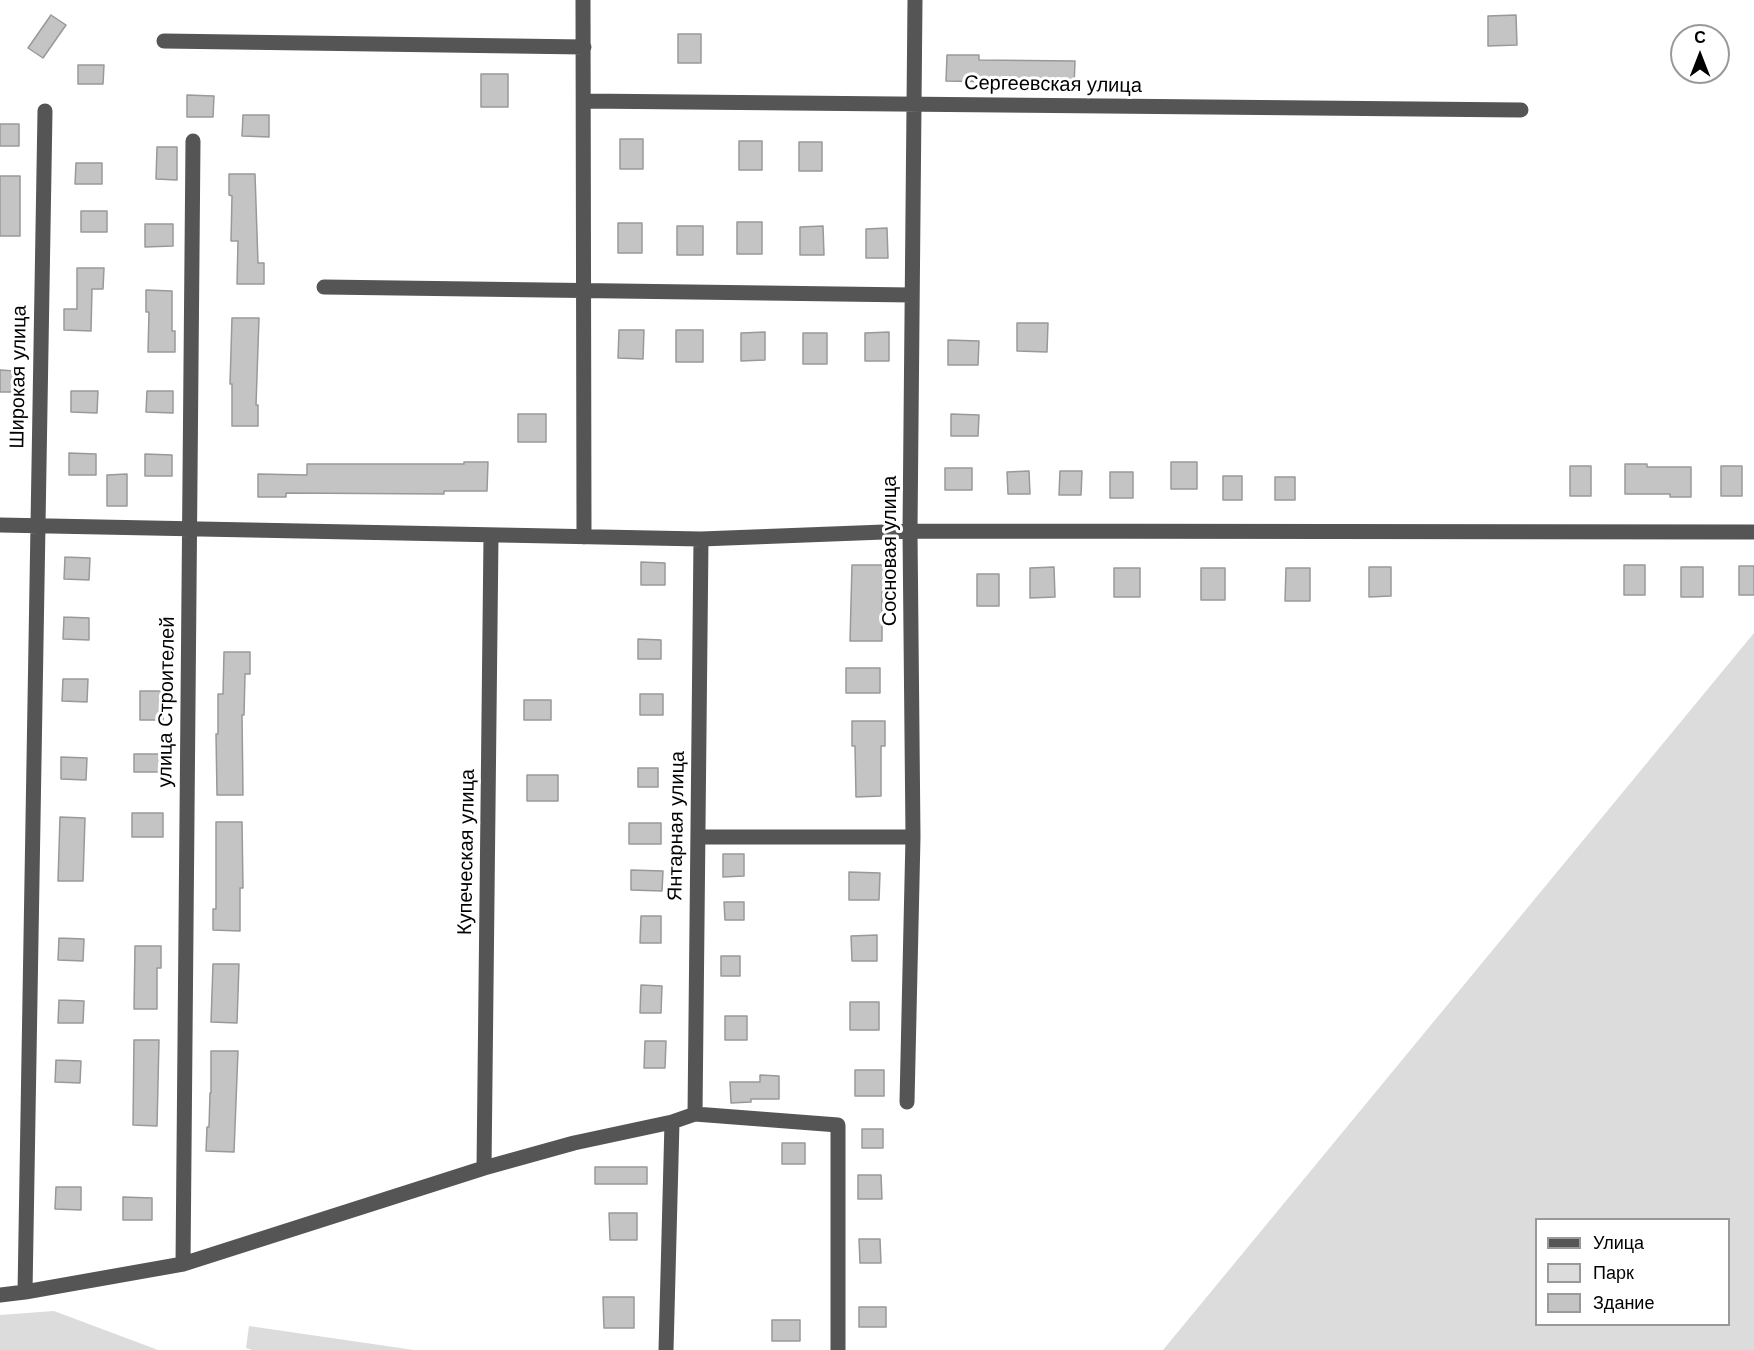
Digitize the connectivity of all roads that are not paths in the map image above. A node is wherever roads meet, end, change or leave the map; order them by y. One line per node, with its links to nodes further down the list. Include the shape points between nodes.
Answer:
1 (584, 0): 4 (street)
2 (915, 0): 6 (street, Сосновая улица)
3 (164, 40): 4 (street)
4 (584, 47): 5 (street)
5 (584, 101): 6 (street, Сергеевская улица); 11 (street)
6 (914, 105): 7 (street, Сергеевская улица); 12 (street, Сосновая улица)
7 (1521, 110)
8 (45, 111): 14 (street, Широкая улица)
9 (194, 141): 15 (street, улица Строителей)
10 (324, 287): 11 (street)
11 (584, 292): 12 (street); 19 (street)
12 (912, 296): 16 (street, Сосновая улица)
13 (0, 525): 14 (street)
14 (37, 525): 15 (street); 28 (street, Широкая улица)
15 (190, 530): 18 (street); 27 (street, улица Строителей)
16 (910, 531): 17 (street); 20 (street); 22 (street, Сосновая улица)
17 (1754, 532)
18 (491, 536): 19 (street); 26 (street, Купеческая улица)
19 (584, 537): 20 (street)
20 (701, 539): 21 (street, Янтарная улица)
21 (698, 837): 22 (street); 24 (street, Янтарная улица)
22 (913, 837): 23 (street, Сосновая улица)
23 (906, 1102)
24 (695, 1114): 25 (street); 31 (street, via 838,1125)
25 (672, 1122): 26 (street); 30 (street)
26 (484, 1168): 27 (street)
27 (183, 1264): 28 (street)
28 (25, 1292): 29 (street)
29 (0, 1295)
30 (666, 1350)
31 (838, 1350)

